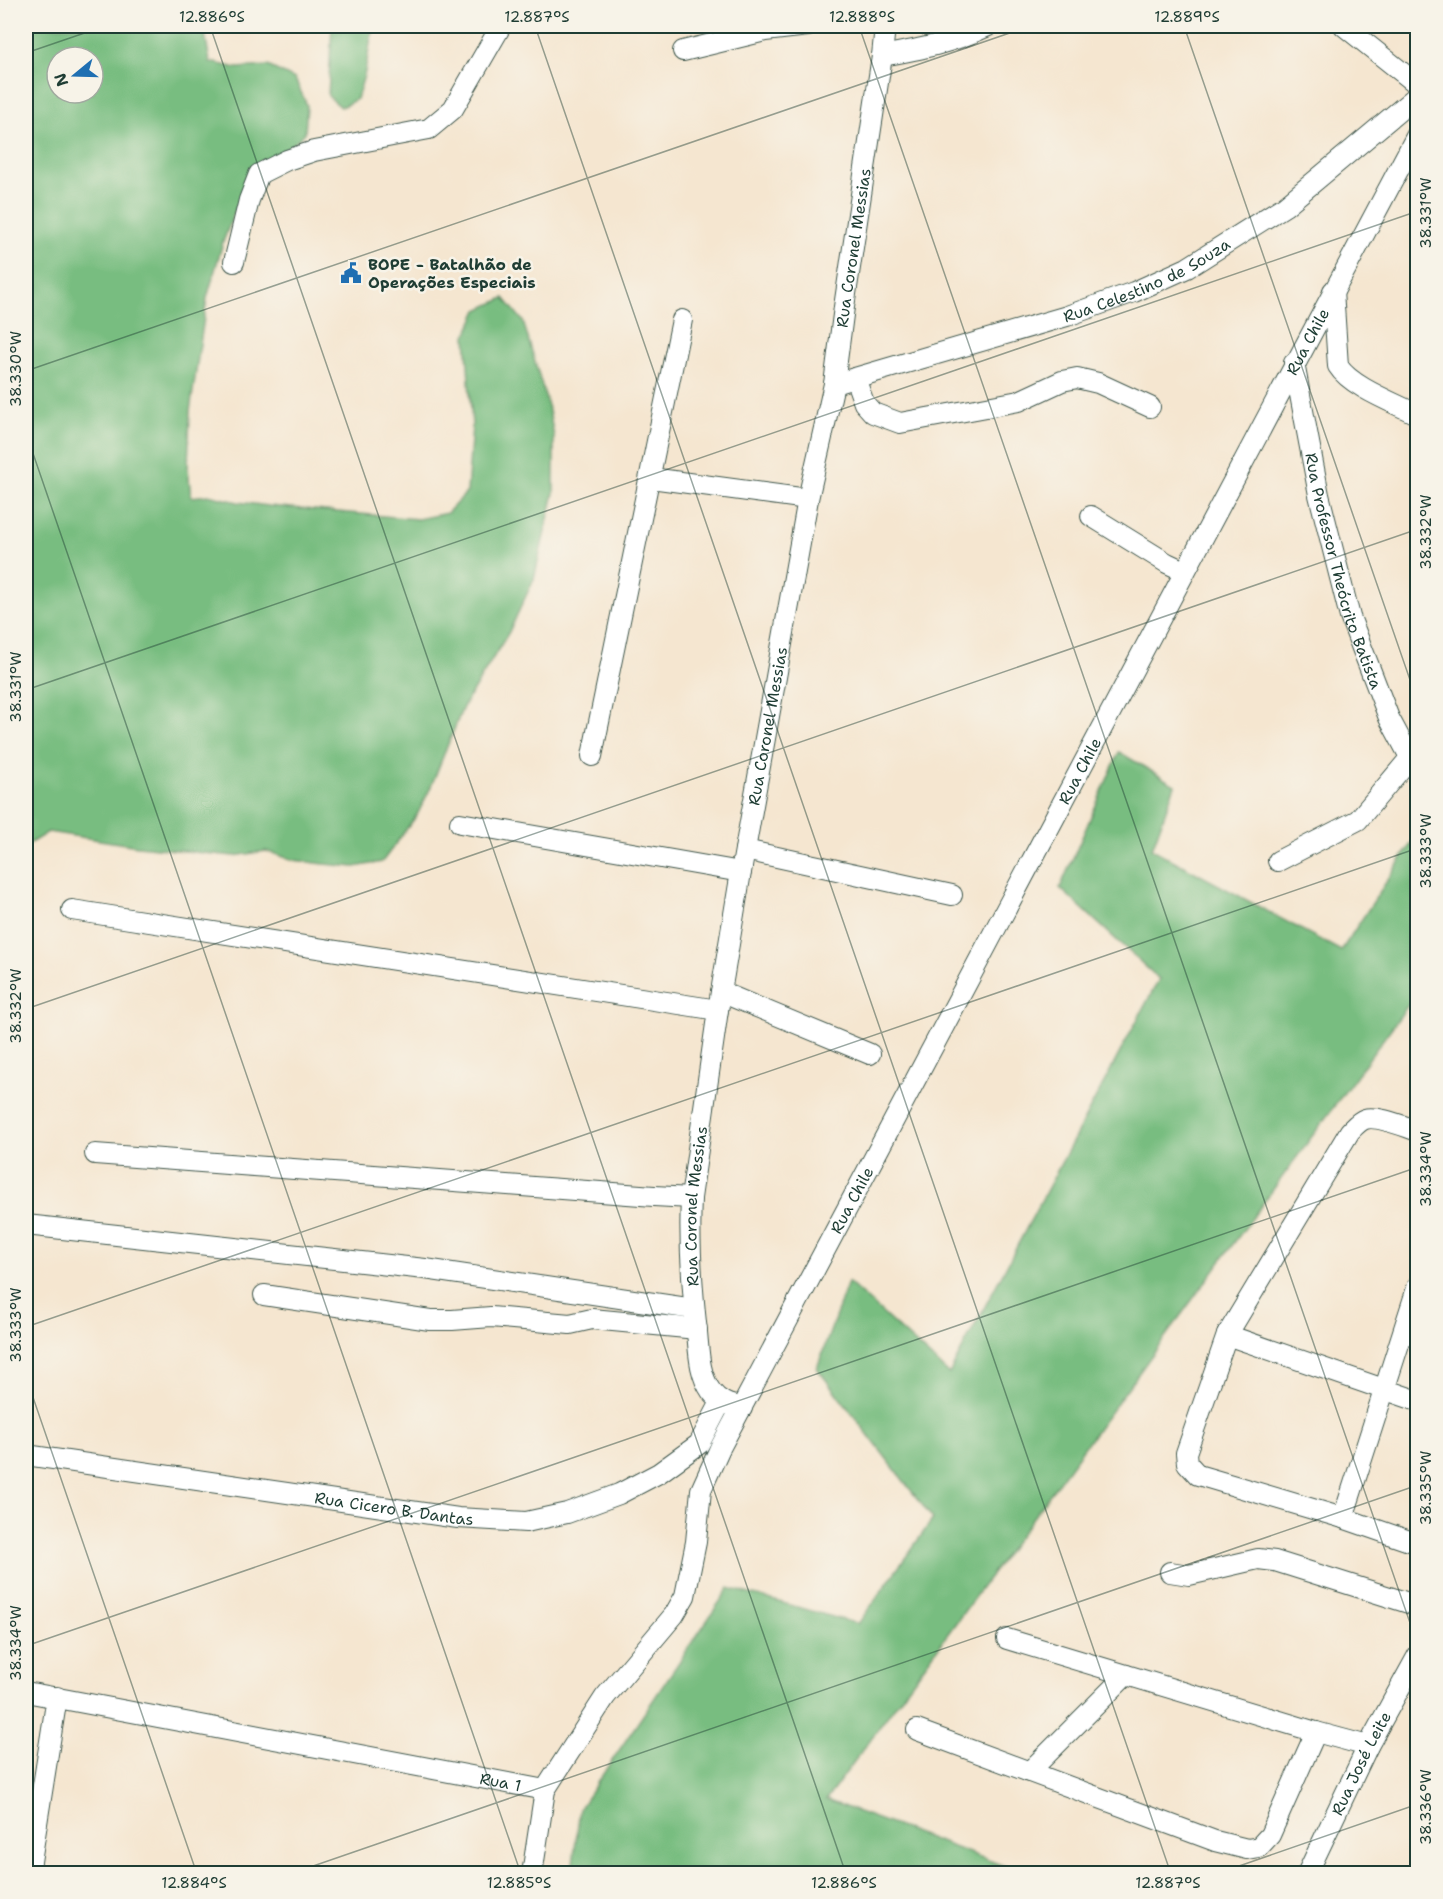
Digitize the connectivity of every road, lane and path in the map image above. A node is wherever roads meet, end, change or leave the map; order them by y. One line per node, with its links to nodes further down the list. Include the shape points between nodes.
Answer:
1 (501, 26): 11 (street, via 453,109 429,129 314,151 260,174 249,200)
2 (808, 26): 6 (street, via 765,31)
3 (885, 26): 7 (street, Rua Coronel Messias)
4 (988, 26): 7 (street, via 964,38)
5 (1344, 26): 8 (street)
6 (683, 51)
7 (882, 56): 16 (street, Rua Coronel Messias)
8 (1418, 85)
9 (1418, 95): 15 (street, Rua Celestino de Souza, via 1285,206 1187,268 1067,316)
10 (1416, 141): 12 (street, Rua Chile)
11 (234, 262)
12 (1333, 291): 14 (street, Rua Chile); 18 (street, via 1338,366 1344,375)
13 (682, 320): 19 (street)
14 (1294, 363): 22 (street, Rua Chile); 24 (street, Rua Professor Theócrito Batista, via 1318,495 1350,617 1389,718)
15 (855, 378): 16 (street, Rua Celestino de Souza); 17 (street, via 864,403 873,412 900,423 1019,401 1077,378 1098,383)
16 (834, 384): 20 (street, Rua Coronel Messias)
17 (1150, 407)
18 (1418, 415)
19 (651, 478): 20 (street); 23 (street)
20 (808, 499): 26 (street, Rua Coronel Messias)
21 (1091, 516): 22 (street)
22 (1184, 571): 45 (street, Rua Chile)
23 (592, 756)
24 (1414, 765): 27 (street, via 1358,820)
25 (460, 823): 28 (street)
26 (745, 850): 28 (street, Rua Coronel Messias); 29 (street)
27 (1278, 861)
28 (741, 872): 31 (street, Rua Coronel Messias)
29 (952, 895)
30 (72, 910): 31 (street)
31 (719, 1001): 32 (street); 35 (street, Rua Coronel Messias)
32 (870, 1054)
33 (1418, 1131): 41 (street, via 1374,1118 1365,1119 1350,1131)
34 (95, 1154): 35 (street)
35 (691, 1198): 39 (street, Rua Coronel Messias)
36 (26, 1225): 39 (street, via 425,1269)
37 (1418, 1285): 42 (street)
38 (264, 1294): 40 (street, via 430,1320 491,1317 570,1324 592,1319)
39 (694, 1309): 40 (street, Rua Coronel Messias)
40 (697, 1329): 44 (street, Rua Coronel Messias, via 701,1368 710,1390)
41 (1227, 1335): 42 (street); 47 (street, via 1186,1453 1187,1463 1198,1475)
42 (1384, 1390): 43 (street); 47 (street)
43 (1418, 1401)
44 (721, 1402): 45 (street); 46 (street, Rua Cicero B. Dantas, via 699,1444 659,1473 620,1494 567,1514 526,1522 458,1518)
45 (742, 1408): 60 (street, Rua 1, via 701,1491 685,1596 674,1615 605,1697)
46 (26, 1455)
47 (1343, 1518): 48 (street)
48 (1418, 1544)
49 (1170, 1572): 50 (street, via 1189,1575 1258,1559 1275,1561)
50 (1418, 1606)
51 (1007, 1639): 53 (street)
52 (1418, 1655): 58 (street, Rua José Leite)
53 (1126, 1675): 57 (street); 59 (street)
54 (26, 1692): 55 (street, Rua 1)
55 (57, 1697): 60 (street, Rua 1); 61 (street)
56 (917, 1730): 59 (street)
57 (1316, 1732): 58 (street); 59 (street, via 1270,1835 1259,1847 1247,1849 1215,1841)
58 (1368, 1746): 63 (street, Rua José Leite)
59 (1029, 1772)
60 (544, 1790): 62 (street)
61 (29, 1874)
62 (532, 1874)
63 (1307, 1874)

